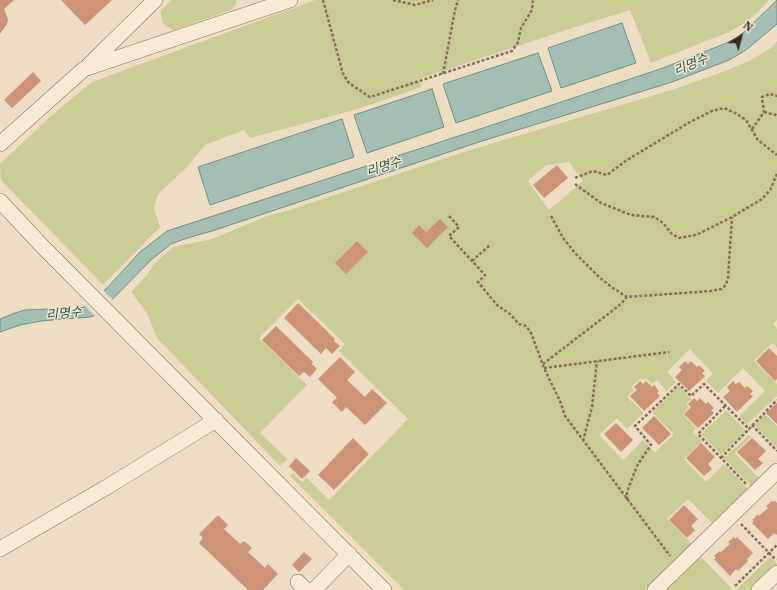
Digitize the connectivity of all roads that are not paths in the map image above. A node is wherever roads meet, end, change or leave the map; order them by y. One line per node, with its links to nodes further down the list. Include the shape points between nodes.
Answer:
1 (155, 0): 4 (street)
2 (290, 0): 3 (street)
3 (254, 6): 4 (street)
4 (84, 69): 5 (street)
5 (0, 144)
6 (0, 201): 7 (street)
7 (216, 420): 9 (street); 10 (street)
8 (777, 471): 14 (street)
9 (0, 549)
10 (349, 554): 12 (street); 13 (street)
11 (777, 573): 15 (street)
12 (314, 590)
13 (384, 590)
14 (655, 590)
15 (759, 590)

